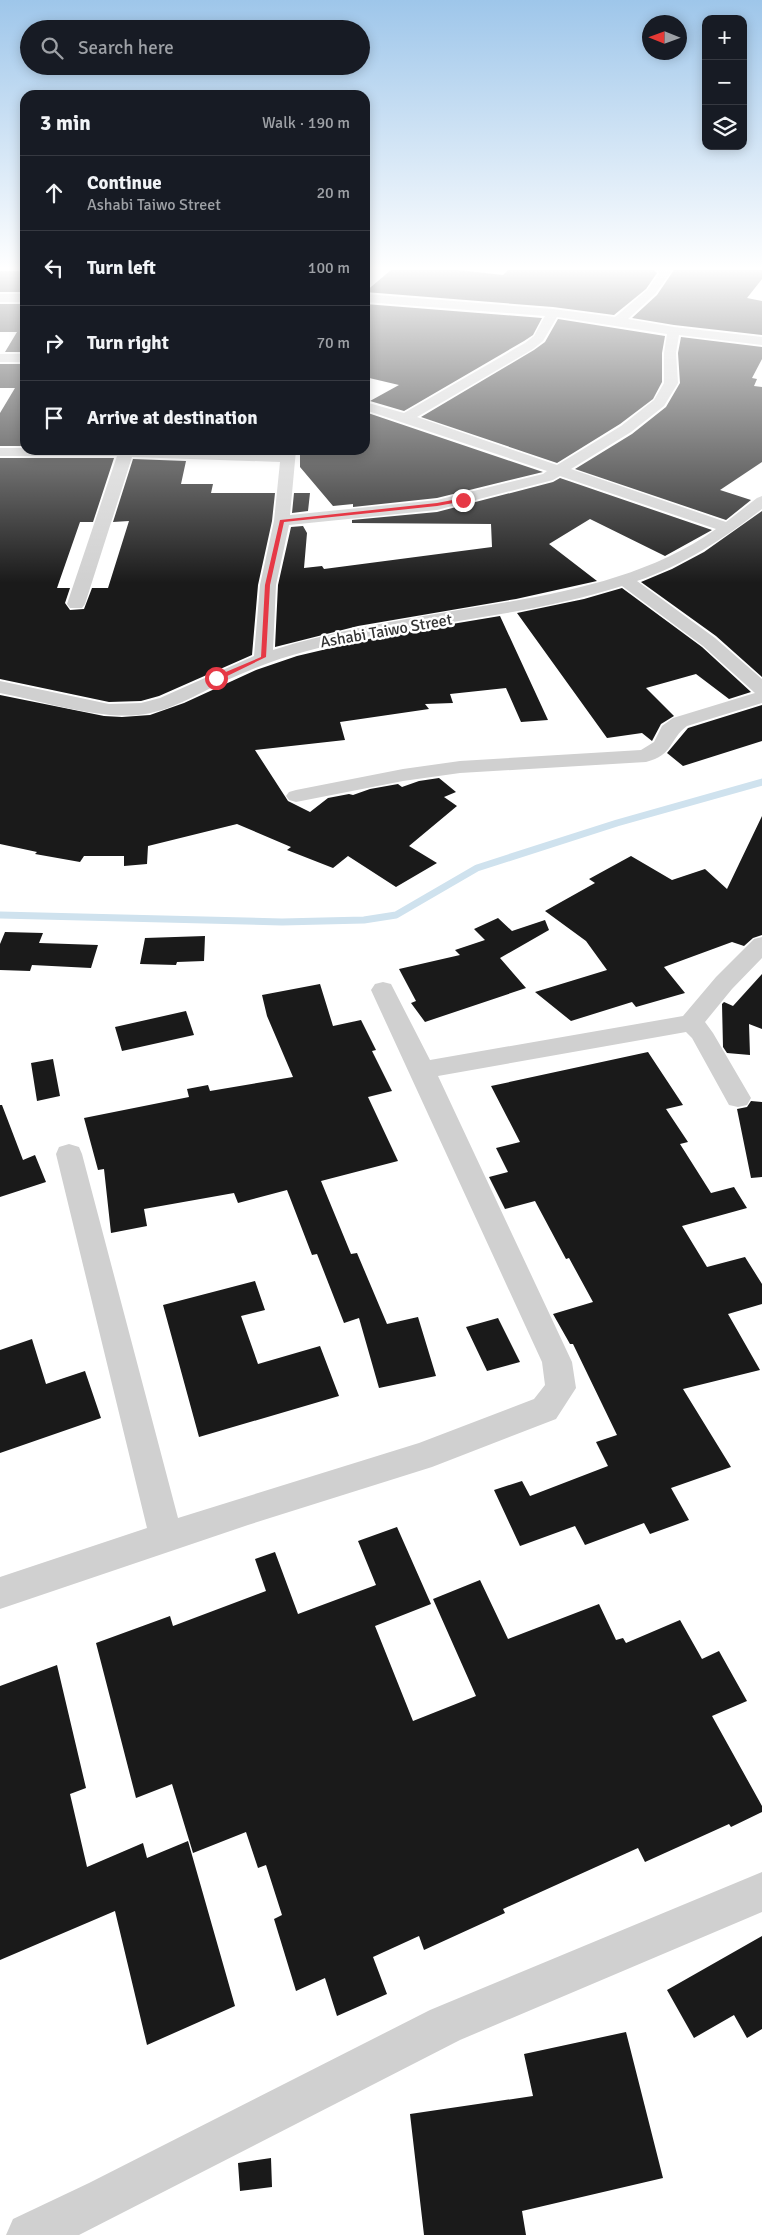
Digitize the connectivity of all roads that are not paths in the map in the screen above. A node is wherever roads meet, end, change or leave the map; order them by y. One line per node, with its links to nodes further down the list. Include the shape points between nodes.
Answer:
1 (481, 374): 4 (street)
2 (671, 374): 9 (street, via 671,383 659,403 626,428)
3 (370, 407): 4 (street)
4 (406, 418): 9 (street)
5 (0, 452): 6 (street)
6 (20, 452)
7 (125, 455): 14 (street)
8 (289, 455): 11 (street)
9 (558, 470): 11 (street, via 534,482 446,503); 12 (street)
10 (762, 501): 12 (street, Ashabi Taiwo Street)
11 (282, 521): 15 (street, via 268,585)
12 (728, 528): 13 (street, Ashabi Taiwo Street, via 688,553)
13 (624, 580): 15 (street, Ashabi Taiwo Street, via 563,597 332,638); 17 (street, via 709,642)
14 (76, 604)
15 (263, 657): 16 (street, Ashabi Taiwo Street, via 176,700 127,711)
16 (0, 687)
17 (762, 689)
18 (762, 697): 19 (street, via 680,722 669,730 663,745 646,756 460,767 403,774)
19 (296, 796)
20 (762, 944): 22 (street)
21 (383, 990): 23 (street)
22 (691, 1023): 23 (street); 24 (street)
23 (422, 1070): 26 (street, via 557,1362 561,1388 545,1409 422,1456)
24 (738, 1098)
25 (69, 1154): 26 (street)
26 (166, 1537): 27 (street)
27 (0, 1593)
28 (762, 1892): 29 (street, via 445,2025)
29 (29, 2235)

